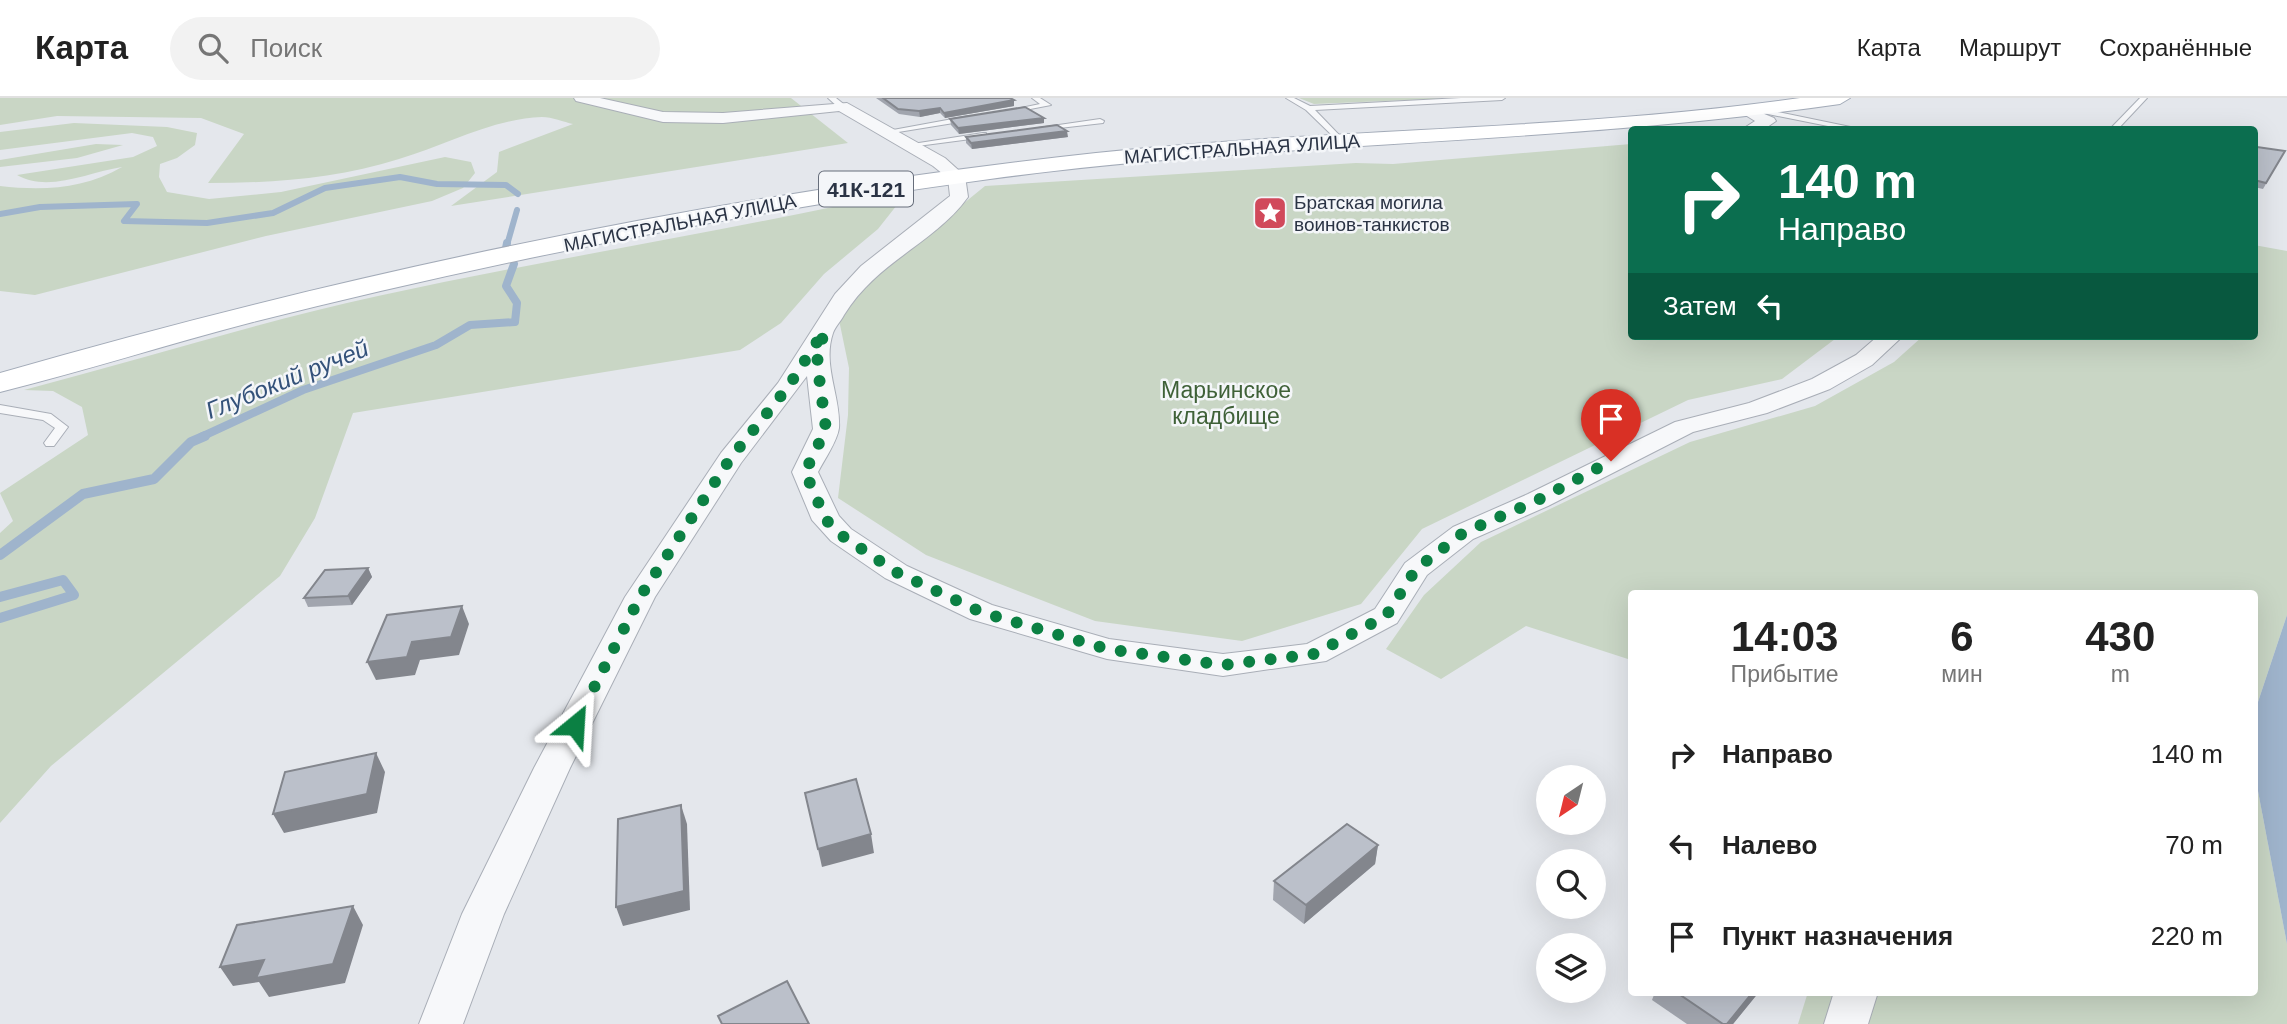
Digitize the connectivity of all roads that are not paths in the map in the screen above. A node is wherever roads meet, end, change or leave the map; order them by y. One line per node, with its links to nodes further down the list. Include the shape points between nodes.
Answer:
1 (581, 98): 7 (street, via 663,117 723,118)
2 (1035, 98): 9 (lane, via 1047,105)
3 (1289, 98): 8 (lane)
4 (1502, 98): 8 (lane)
5 (1840, 98): 11 (main road, 41К-121)
6 (2144, 98): 14 (lane)
7 (836, 102): 16 (street)
8 (1309, 108): 18 (lane)
9 (993, 114)
10 (980, 116): 16 (lane)
11 (1754, 118): 13 (lane); 18 (main road, МАГИСТРАЛЬНАЯ УЛИЦА / 41К-121)
12 (1100, 121): 15 (lane)
13 (1826, 126)
14 (2116, 126)
15 (1033, 129)
16 (886, 132): 19 (street)
17 (993, 134): 19 (lane)
18 (1340, 141): 20 (main road, МАГИСТРАЛЬНАЯ УЛИЦА / 41К-121, via 1103,159)
19 (910, 145): 20 (street)
20 (956, 176): 21 (street, via 959,197 868,270); 23 (main road, МАГИСТРАЛЬНАЯ УЛИЦА / 41К-121, via 799,200 497,258 277,309)
21 (824, 331): 22 (street, via 817,362 826,429 805,472 826,520 841,535 896,572 981,612 1107,649 1223,665 1314,654 1386,616 1416,569 1463,533 1684,427 1758,408 1821,384 1864,360); 27 (street, via 788,387 730,459 640,597 495,890)
22 (1887, 340)
23 (0, 383)
24 (0, 409): 25 (lane, via 47,417 62,427)
25 (50, 443)
26 (1855, 996): 28 (street)
27 (441, 1024)
28 (1846, 1024)

